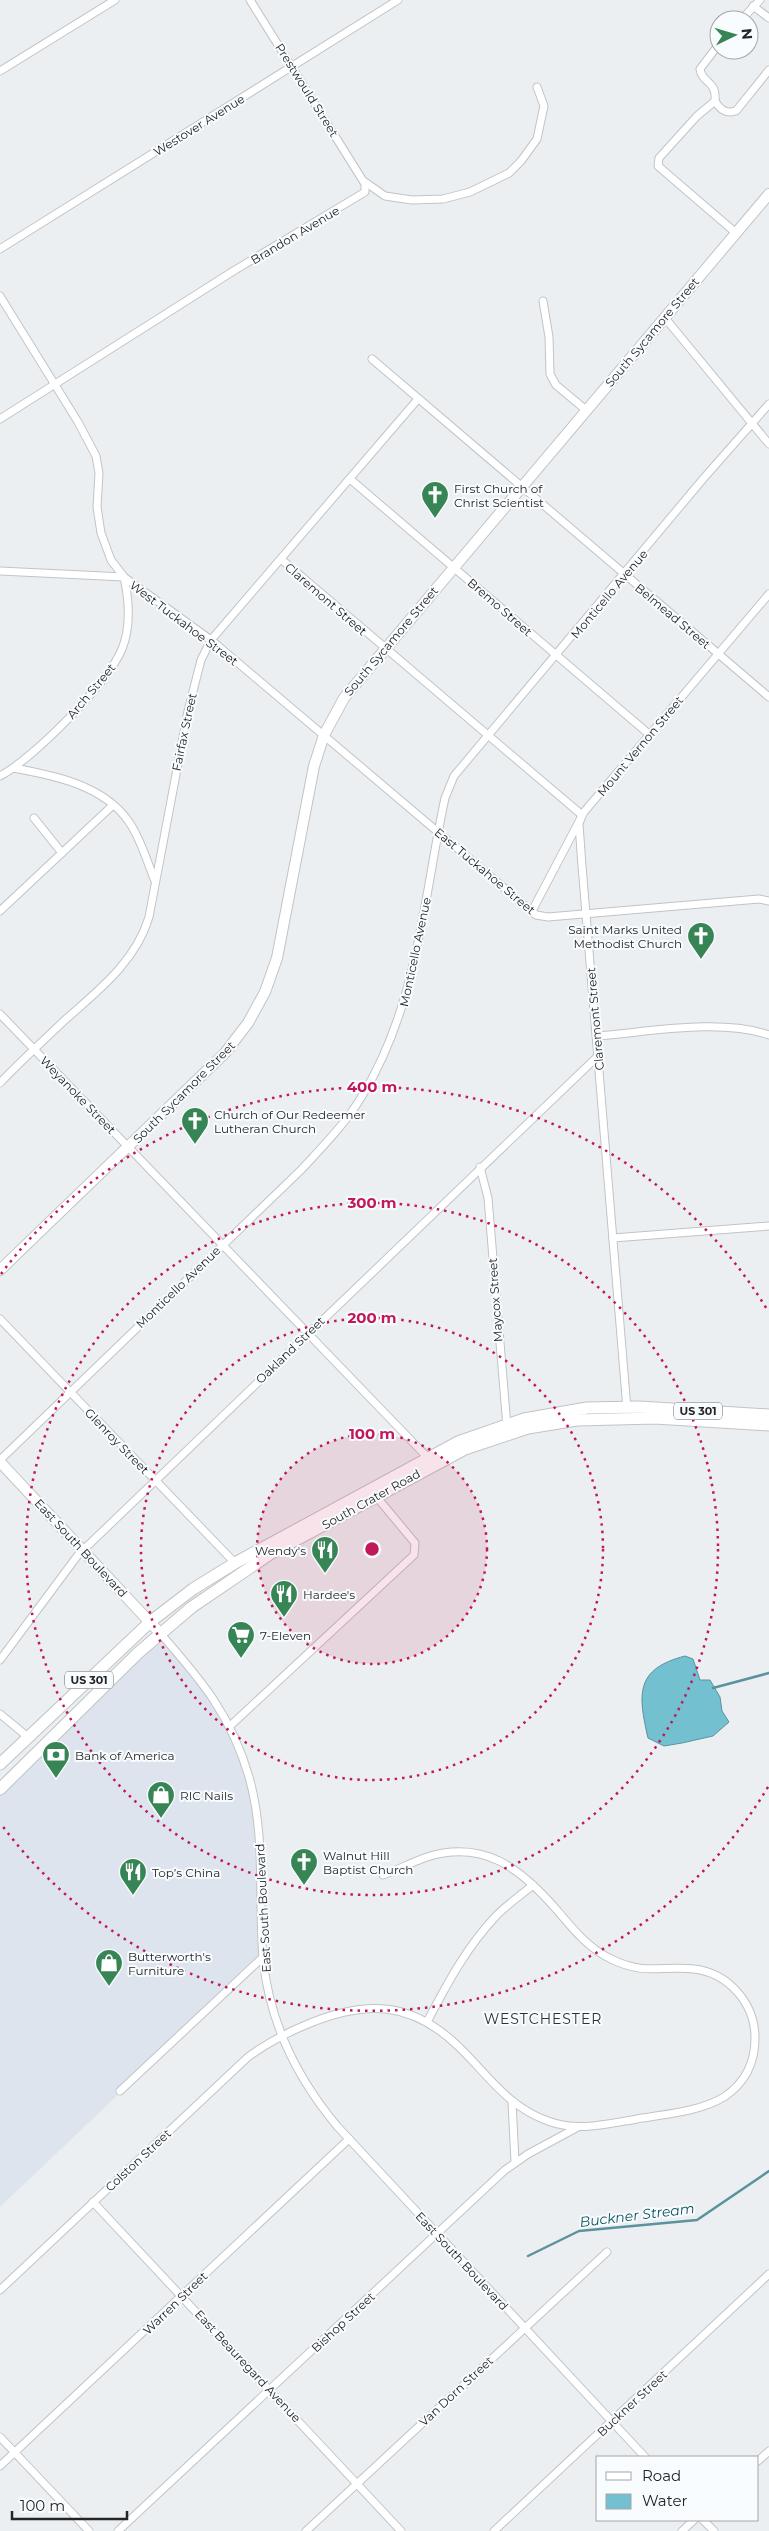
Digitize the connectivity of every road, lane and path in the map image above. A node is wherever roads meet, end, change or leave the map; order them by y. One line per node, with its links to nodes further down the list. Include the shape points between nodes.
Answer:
1 (115, 0): 11 (street)
2 (250, 0): 9 (street, Prestwould Street)
3 (398, 0): 9 (street, Westover Avenue)
4 (760, 0): 5 (street)
5 (754, 6): 6 (street); 7 (street)
6 (750, 10)
7 (769, 18)
8 (709, 57): 13 (street, via 700,69 702,76 714,86)
9 (292, 67): 14 (street, Prestwould Street); 17 (street, Westover Avenue)
10 (769, 70): 13 (street, via 736,111 726,112)
11 (0, 71)
12 (537, 87): 14 (street, via 544,106 537,138 509,173 470,192 412,200 385,196)
13 (715, 101): 16 (street, via 659,158 658,166)
14 (363, 181): 22 (street, Brandon Avenue, via 366,188 362,195 235,270)
15 (769, 194): 16 (main road, South Sycamore Street)
16 (736, 233): 20 (main road, South Sycamore Street)
17 (0, 249)
18 (0, 296): 22 (street, West Tuckahoe Street)
19 (543, 301): 25 (street, via 549,337 550,374 556,385)
20 (665, 318): 25 (main road, South Sycamore Street); 27 (street)
21 (372, 359): 23 (street, Belmead Street)
22 (55, 385): 26 (street, Brandon Avenue); 35 (street, West Tuckahoe Street, via 96,456 101,534 111,560)
23 (418, 399): 29 (street, Fairfax Street); 30 (street, Belmead Street)
24 (769, 404): 27 (street, Monticello Avenue)
25 (586, 410): 30 (main road, South Sycamore Street)
26 (0, 419)
27 (752, 424): 28 (street); 34 (street, Monticello Avenue)
28 (769, 444)
29 (350, 479): 31 (street, Fairfax Street); 32 (street, Bremo Street)
30 (521, 487): 32 (main road, South Sycamore Street); 34 (street, Belmead Street)
31 (282, 560): 37 (street, Fairfax Street); 38 (street, Claremont Street)
32 (452, 567): 38 (main road, South Sycamore Street); 40 (street, Bremo Street)
33 (0, 571): 35 (street)
34 (624, 574): 39 (street, Belmead Street); 40 (street, Monticello Avenue)
35 (124, 577): 37 (street, West Tuckahoe Street); 45 (street, Arch Street, via 128,617 122,648 115,662 68,719)
36 (769, 594): 39 (street, Mount Vernon Street)
37 (211, 640): 42 (street, West Tuckahoe Street); 52 (street, Fairfax Street, via 190,704)
38 (384, 648): 42 (main road, South Sycamore Street, via 351,687); 43 (street, Claremont Street)
39 (718, 654): 41 (street, Belmead Street); 44 (street, Mount Vernon Street)
40 (556, 656): 43 (street, Monticello Avenue); 44 (street, Bremo Street)
41 (769, 697)
42 (324, 735): 50 (street, East Tuckahoe Street); 63 (main road, South Sycamore Street, via 314,766 277,958 265,992 248,1023 225,1053)
43 (487, 735): 48 (street, Claremont Street); 50 (street, Monticello Avenue, via 454,776 445,798)
44 (650, 735): 48 (street, Mount Vernon Street)
45 (13, 768): 46 (street, Arch Street); 47 (street, via 77,784)
46 (0, 776)
47 (113, 805): 51 (street); 52 (street, via 129,822)
48 (582, 815): 55 (street, Mount Vernon Street); 56 (street, Claremont Street)
49 (34, 818): 51 (street)
50 (439, 833): 55 (street, East Tuckahoe Street); 67 (street, Monticello Avenue, via 415,964 402,1011 379,1068 362,1097 327,1142)
51 (62, 853): 54 (street)
52 (156, 881): 60 (street, Fairfax Street, via 147,924 134,950 103,986)
53 (767, 899): 56 (street, East Tuckahoe Street)
54 (0, 911)
55 (532, 911): 56 (street, East Tuckahoe Street, via 548,917)
56 (586, 914): 59 (street, Claremont Street)
57 (0, 1014): 60 (street, Weyanoke Street)
58 (769, 1035): 59 (street, via 753,1029 723,1026)
59 (597, 1036): 61 (street, Claremont Street)
60 (34, 1049): 62 (street, Fairfax Street); 63 (street, Weyanoke Street)
61 (598, 1056): 64 (street, Oakland Street); 66 (street, Claremont Street)
62 (0, 1082)
63 (128, 1148): 67 (street, Weyanoke Street); 68 (main road, South Sycamore Street)
64 (480, 1167): 70 (street, Oakland Street); 75 (street, Maycox Street, via 488,1198)
65 (769, 1226): 66 (street)
66 (613, 1238): 72 (street, Claremont Street)
67 (221, 1245): 70 (street, Weyanoke Street); 71 (street, Monticello Avenue)
68 (0, 1270)
69 (0, 1319): 71 (street, Glenroy Street)
70 (307, 1334): 77 (street, Weyanoke Street); 78 (street, Oakland Street)
71 (70, 1391): 76 (street, Monticello Avenue); 78 (street, Glenroy Street)
72 (628, 1412): 73 (main road, South Crater Road / US 301); 74 (main road, South Crater Road / US 301); 75 (main road, South Crater Road / US 301, via 568,1411)
73 (769, 1415)
74 (769, 1425)
75 (507, 1429): 77 (main road, South Crater Road / US 301, via 476,1435)
76 (0, 1461): 80 (main road, East South Boulevard)
77 (431, 1461): 79 (main road, South Crater Road / US 301)
78 (155, 1480): 80 (street, Oakland Street); 81 (street, Glenroy Street)
79 (373, 1493): 81 (main road, South Crater Road / US 301); 82 (main road, South Crater Road / US 301); 87 (street, via 417,1546 414,1555)
80 (83, 1550): 83 (main road, East South Boulevard); 85 (street, Oakland Street, via 60,1576)
81 (234, 1562): 82 (street, Glenroy Street); 83 (main road, South Crater Road / US 301)
82 (243, 1572): 84 (main road, South Crater Road / US 301)
83 (150, 1622): 84 (main road, East South Boulevard); 88 (main road, South Crater Road / US 301)
84 (160, 1633): 87 (street, East South Boulevard, via 213,1696); 90 (main road, South Crater Road / US 301)
85 (0, 1660)
86 (0, 1714): 88 (street)
87 (230, 1726): 93 (street, East South Boulevard, via 249,1778 257,1815)
88 (28, 1737): 89 (main road, South Crater Road / US 301)
89 (0, 1764)
90 (0, 1789)
91 (383, 1875): 92 (street, via 429,1857 467,1853 481,1854 506,1863)
92 (533, 1885): 94 (street, via 497,1915 474,1944 447,1982); 98 (street, via 577,1932 605,1956 643,1970 697,1969 716,1975 733,1988 752,2017 755,2042 750,2068 740,2083 711,2104)
93 (263, 1957): 95 (street, East South Boulevard); 96 (street)
94 (428, 2022): 95 (street, Colston Street, via 389,2009 360,2008); 97 (street, Colston Street, via 462,2049)
95 (281, 2035): 99 (street, East South Boulevard, via 309,2090); 101 (street, Colston Street, via 248,2057)
96 (120, 2091)
97 (512, 2102): 98 (street, Colston Street, via 548,2121); 100 (street)
98 (578, 2127): 100 (street, Bishop Street)
99 (349, 2139): 102 (street, East South Boulevard); 106 (street, Warren Street)
100 (515, 2162): 102 (street, Bishop Street)
101 (93, 2202): 105 (street, Colston Street); 106 (street, East Beauregard Avenue)
102 (437, 2234): 107 (street, East South Boulevard); 108 (street, Bishop Street)
103 (607, 2252): 107 (street, Van Dorn Street)
104 (769, 2274): 109 (street, Buckner Street)
105 (0, 2290)
106 (182, 2296): 108 (street, East Beauregard Avenue); 112 (street, Warren Street)
107 (524, 2328): 109 (street, East South Boulevard); 116 (street, Van Dorn Street)
108 (269, 2390): 116 (street, East Beauregard Avenue); 120 (street, Bishop Street)
109 (611, 2422): 113 (street, East South Boulevard); 123 (street, Buckner Street)
110 (0, 2437): 112 (street)
111 (769, 2451): 114 (street)
112 (14, 2453): 115 (street, Warren Street); 119 (street)
113 (644, 2456)
114 (759, 2460)
115 (0, 2466)
116 (356, 2484): 121 (street, Van Dorn Street); 122 (street, East Beauregard Avenue)
117 (693, 2521): 124 (street)
118 (704, 2521): 125 (street)
119 (89, 2531)
120 (118, 2531)
121 (306, 2531)
122 (401, 2531)
123 (494, 2531)
124 (682, 2531)
125 (714, 2531)

